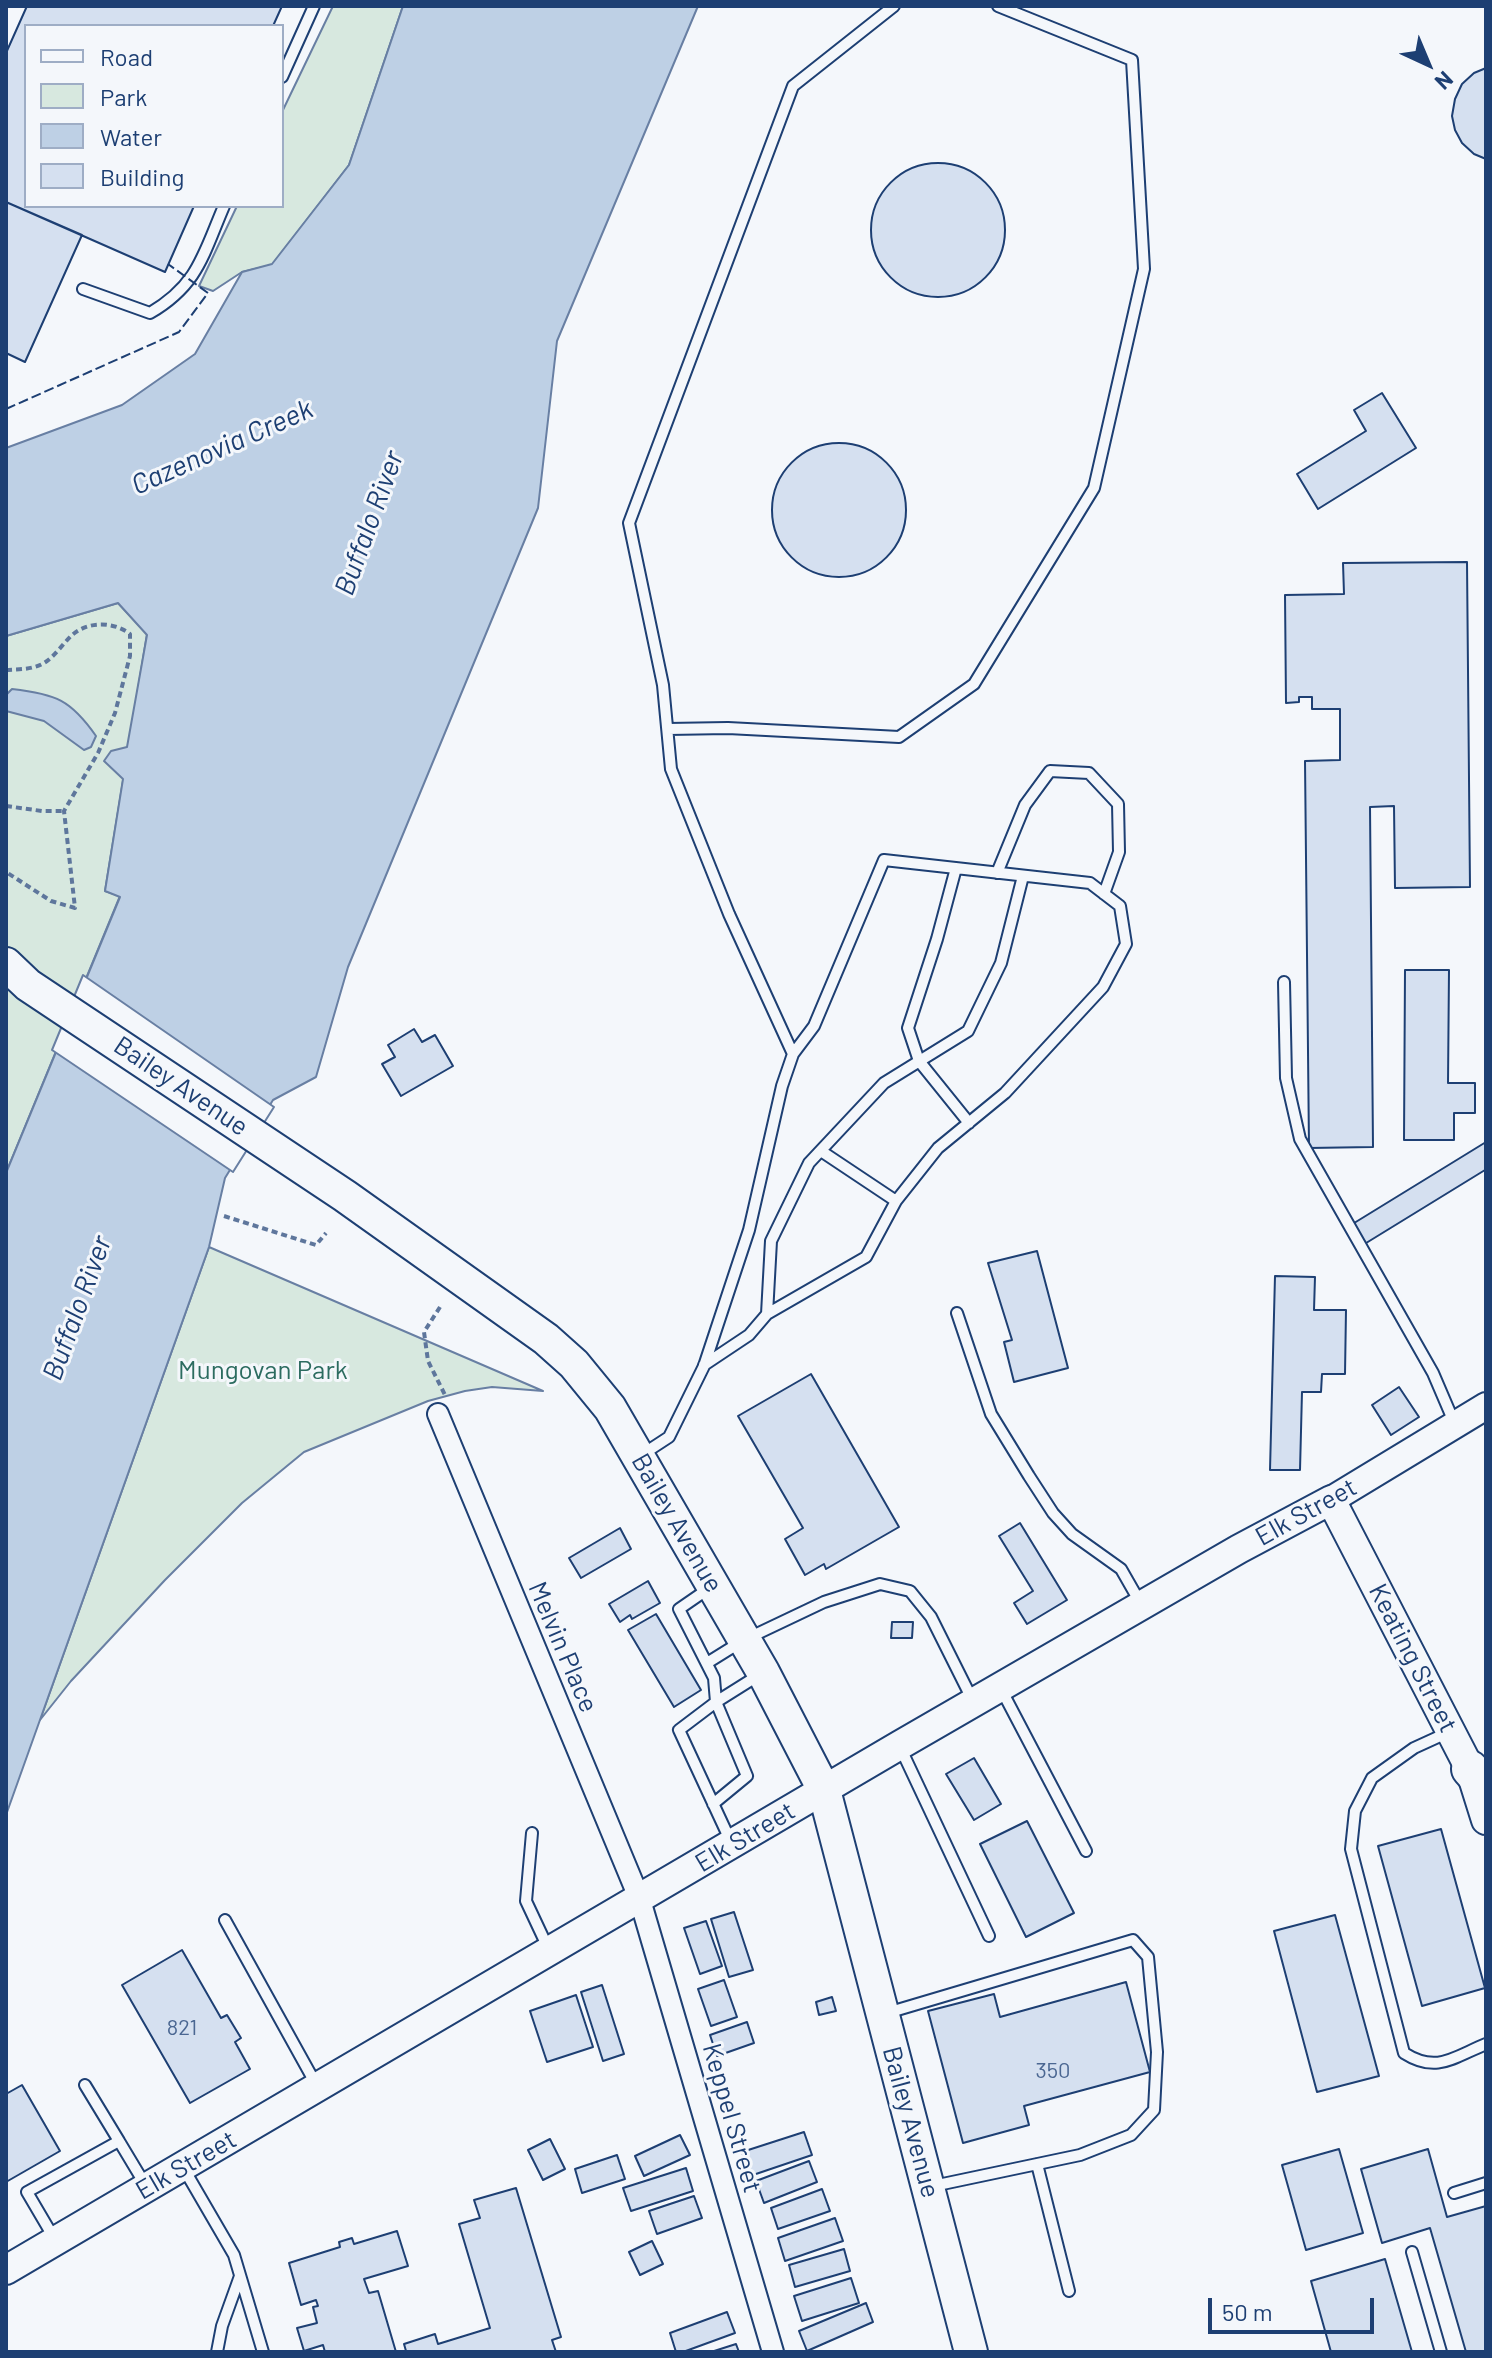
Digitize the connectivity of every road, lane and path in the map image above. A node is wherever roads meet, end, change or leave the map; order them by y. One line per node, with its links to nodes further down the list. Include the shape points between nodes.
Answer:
1 (314, 6): 4 (lane)
2 (894, 6): 8 (lane, via 793,86 629,523)
3 (998, 6): 8 (lane, via 1132,60 1144,269 1094,488 974,684 899,737)
4 (284, 73)
5 (223, 208): 6 (lane, via 193,277 173,300 150,313)
6 (83, 289)
7 (6, 670): 10 (path, via 46,662 75,633 101,624 118,625 130,634 130,656 115,713)
8 (668, 729): 18 (lane, via 671,769)
9 (6, 806): 10 (path)
10 (64, 811): 12 (path, via 75,908 51,901)
11 (956, 868): 13 (lane); 18 (lane, via 884,860 814,1026); 19 (lane, via 908,1028)
12 (6, 872)
13 (997, 873): 14 (lane); 15 (lane, via 1025,805 1050,771 1089,773 1118,804 1119,852)
14 (1023, 876): 15 (lane, via 1090,883); 19 (lane, via 1001,963 968,1031)
15 (1104, 894): 20 (lane, via 1120,906 1126,944 1103,987 1005,1093)
16 (6, 964): 32 (main road, Bailey Avenue, via 28,985 345,1196 546,1339 610,1408)
17 (1284, 982): 31 (lane, via 1286,1078 1300,1139 1433,1373)
18 (793, 1054): 28 (lane, via 749,1230)
19 (919, 1061): 20 (lane); 21 (lane, via 884,1083)
20 (969, 1123): 22 (lane, via 938,1148)
21 (821, 1151): 22 (lane); 27 (lane, via 809,1163 771,1241)
22 (896, 1201): 27 (lane, via 866,1257)
23 (224, 1216): 24 (path, via 316,1245)
24 (326, 1233)
25 (440, 1307): 30 (path, via 424,1332 428,1361 446,1398)
26 (957, 1313): 35 (lane, via 991,1414 1029,1476 1072,1534 1121,1569)
27 (767, 1314): 28 (lane, via 749,1335)
28 (704, 1366): 32 (lane, via 669,1437)
29 (1486, 1406): 31 (street, Elk Street)
30 (438, 1414): 51 (street, Melvin Place)
31 (1455, 1424): 33 (street, Elk Street)
32 (639, 1456): 34 (main road, Bailey Avenue)
33 (1331, 1500): 35 (main road, Elk Street); 42 (main road, Keating Street)
34 (713, 1585): 36 (main road, Bailey Avenue); 37 (lane, via 679,1609)
35 (1142, 1605): 39 (main road, Elk Street)
36 (744, 1640): 37 (lane); 38 (main road, Bailey Avenue); 41 (lane, via 824,1602 880,1584 910,1591 931,1617)
37 (707, 1663): 40 (lane)
38 (763, 1672): 40 (lane); 45 (main road, Bailey Avenue)
39 (1000, 1687): 41 (main road, Elk Street); 50 (lane)
40 (716, 1702): 46 (lane, via 747,1776); 46 (lane, via 679,1730)
41 (974, 1703): 43 (main road, Elk Street)
42 (1451, 1731): 44 (main road, Keating Street); 56 (lane, via 1414,1748 1372,1778 1355,1811 1351,1849 1404,2053 1436,2065)
43 (900, 1745): 45 (main road, Elk Street); 53 (lane)
44 (1478, 1778): 47 (main road, Keating Street)
45 (824, 1790): 49 (main road, Elk Street); 55 (main road, Bailey Avenue)
46 (713, 1804): 49 (lane)
47 (1486, 1820)
48 (532, 1833): 54 (lane, via 526,1901)
49 (732, 1844): 51 (main road, Elk Street)
50 (1086, 1851)
51 (640, 1900): 54 (main road, Elk Street); 73 (street, Keppel Street)
52 (225, 1920): 58 (lane)
53 (989, 1936)
54 (550, 1952): 58 (main road, Elk Street)
55 (882, 2015): 60 (lane, via 1133,1940 1148,1957 1157,2052 1154,2110 1131,2135 1080,2155); 63 (main road, Bailey Avenue)
56 (1486, 2044)
57 (85, 2085): 59 (lane)
58 (318, 2088): 61 (main road, Elk Street)
59 (119, 2141): 64 (lane); 66 (lane, via 27,2192)
60 (1037, 2164): 63 (lane); 70 (lane)
61 (183, 2167): 64 (main road, Elk Street); 69 (lane, via 234,2255)
62 (1486, 2183): 65 (lane)
63 (928, 2186): 74 (main road, Bailey Avenue)
64 (148, 2188): 66 (main road, Elk Street)
65 (1454, 2193)
66 (56, 2241): 68 (main road, Elk Street)
67 (1412, 2252): 75 (lane)
68 (6, 2270)
69 (240, 2276): 71 (lane); 72 (lane)
70 (1069, 2291)
71 (217, 2352)
72 (263, 2352)
73 (773, 2352)
74 (971, 2352)
75 (1441, 2352)

